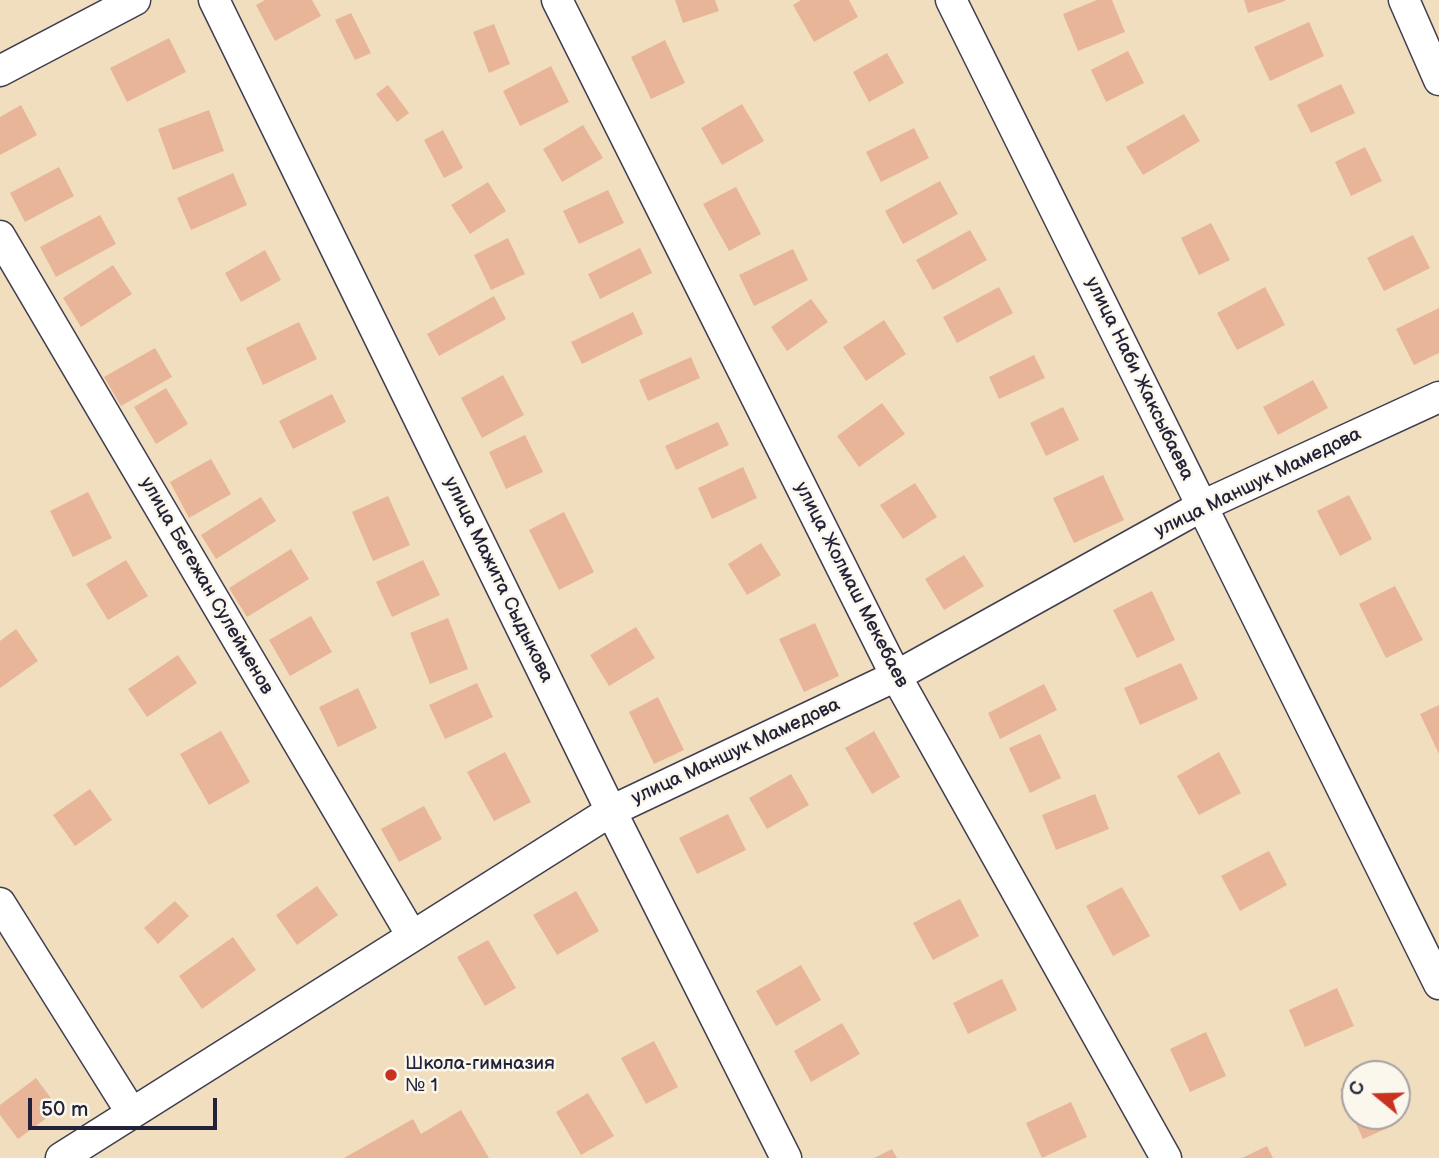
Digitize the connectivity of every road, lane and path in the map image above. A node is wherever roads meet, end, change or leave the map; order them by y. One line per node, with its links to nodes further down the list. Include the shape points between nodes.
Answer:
1 (135, 0): 6 (street)
2 (214, 0): 12 (street, улица Мажита Сыдыкова)
3 (557, 0): 11 (street, улица Жолмаш Мекебаев)
4 (951, 0): 10 (street, улица Наби Жаксыбаева)
5 (1404, 0): 7 (street)
6 (0, 71)
7 (1439, 80)
8 (0, 236): 14 (street, улица Бегежан Сулейменов)
9 (1439, 397): 10 (street, улица Маншук Мамедова)
10 (1202, 506): 11 (street, улица Маншук Мамедова); 15 (street, улица Наби Жаксыбаева)
11 (896, 676): 12 (street, улица Маншук Мамедова); 19 (street, улица Жолмаш Мекебаев)
12 (611, 811): 14 (street, улица Маншук Мамедова); 18 (street, улица Мажита Сыдыкова)
13 (0, 902): 16 (street)
14 (412, 936): 16 (street, улица Маншук Мамедова)
15 (1439, 984)
16 (131, 1112): 17 (street, улица Маншук Мамедова)
17 (61, 1158)
18 (786, 1158)
19 (1167, 1158)

